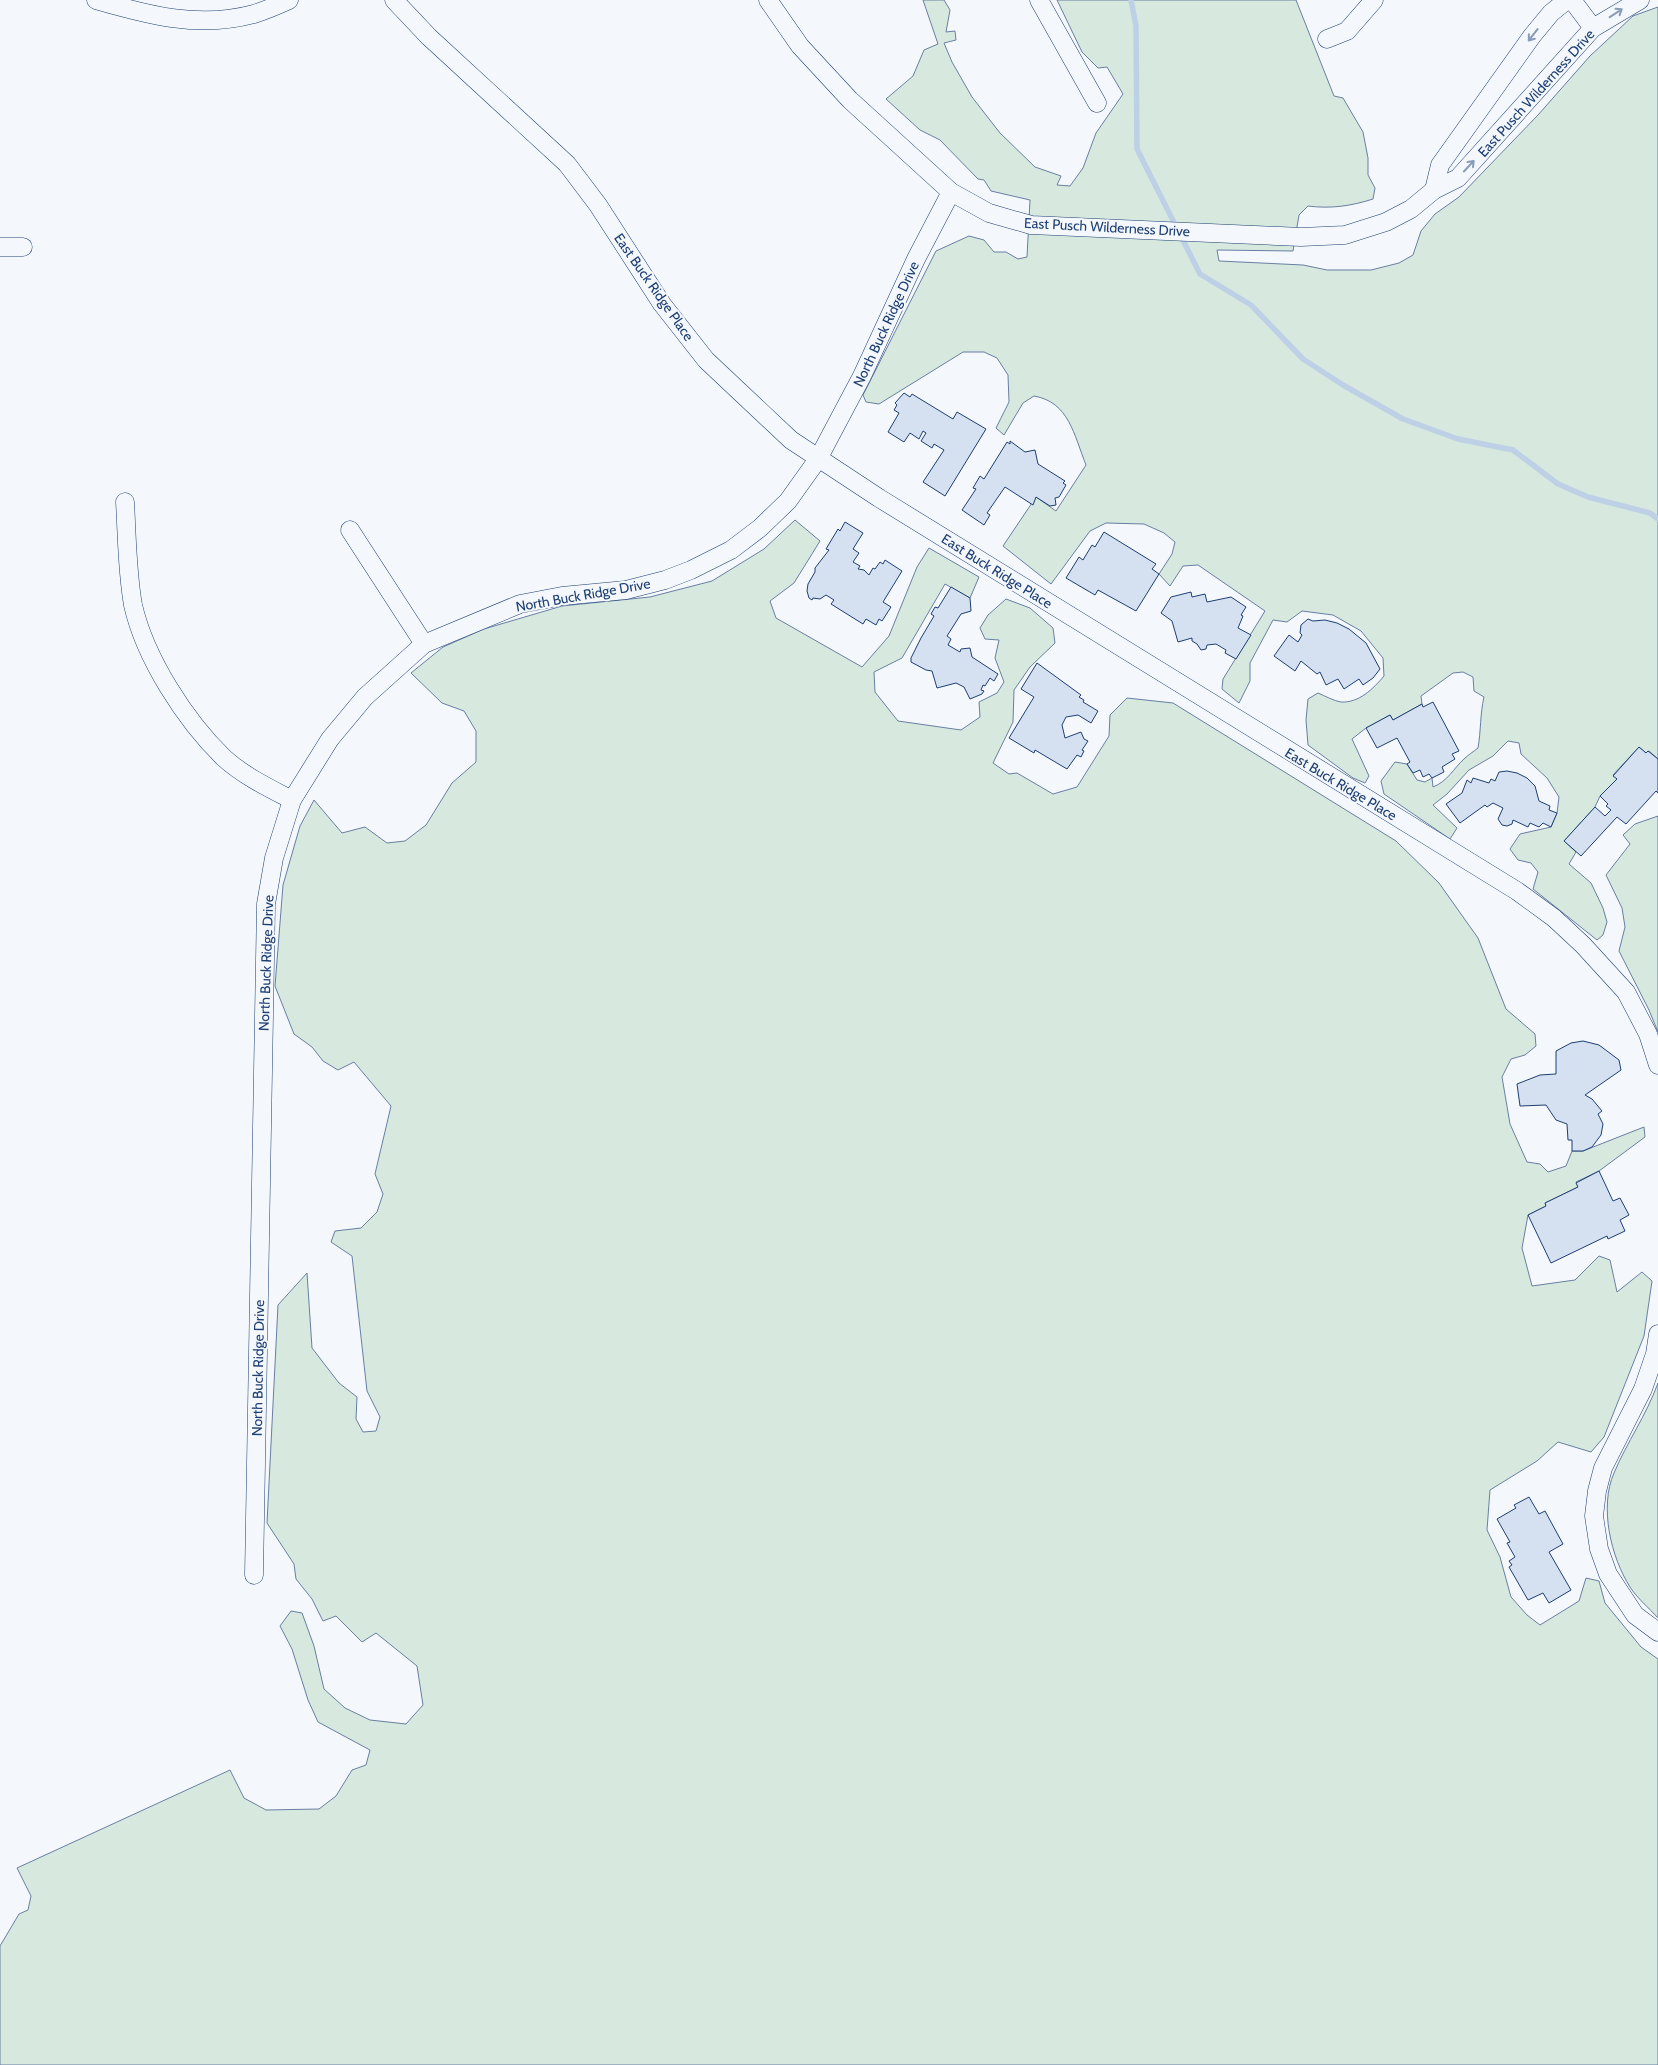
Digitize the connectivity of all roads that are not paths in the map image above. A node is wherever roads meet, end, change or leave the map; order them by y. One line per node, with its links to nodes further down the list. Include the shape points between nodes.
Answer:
1 (96, 0): 2 (street, via 152,16 210,21 254,14)
2 (290, 0)
3 (394, 0): 17 (street, East Buck Ridge Place, via 567,164 598,205 662,304 706,360 791,440)
4 (1039, 0): 12 (street)
5 (1374, 0): 11 (street, via 1347,31)
6 (1567, 0): 13 (street, East Pusch Wilderness Drive, one-way to 13, via 1532,36 1440,165)
7 (1572, 0): 10 (street)
8 (1640, 0): 10 (street, East Pusch Wilderness Drive, one-way to 8)
9 (772, 2): 14 (street, East Pusch Wilderness Drive, via 800,46 850,100)
10 (1593, 28): 13 (street, East Pusch Wilderness Drive, one-way to 10, via 1458,178)
11 (1327, 39)
12 (1098, 103)
13 (1434, 190): 14 (street, East Pusch Wilderness Drive, via 1411,209 1386,222 1345,235 1301,237 1031,225 989,213)
14 (952, 192): 17 (street, North Buck Ridge Drive)
15 (0, 247): 16 (street)
16 (23, 247)
17 (818, 459): 20 (street, North Buck Ridge Drive, via 788,501 760,528 730,550 690,570 626,590 520,604); 22 (street, East Buck Ridge Place, via 1517,891 1583,944 1626,992 1648,1034)
18 (125, 502): 21 (street, via 133,604 145,643 172,692 194,724 225,758 257,782)
19 (350, 530): 20 (street)
20 (424, 644): 21 (street, North Buck Ridge Drive, via 364,697 330,740)
21 (292, 800): 24 (street, North Buck Ridge Drive, via 274,858 266,904)
22 (1658, 1065)
23 (1658, 1334): 25 (street, via 1643,1389 1603,1468 1594,1516 1599,1549 1608,1574 1636,1615)
24 (254, 1575)
25 (1658, 1632)

